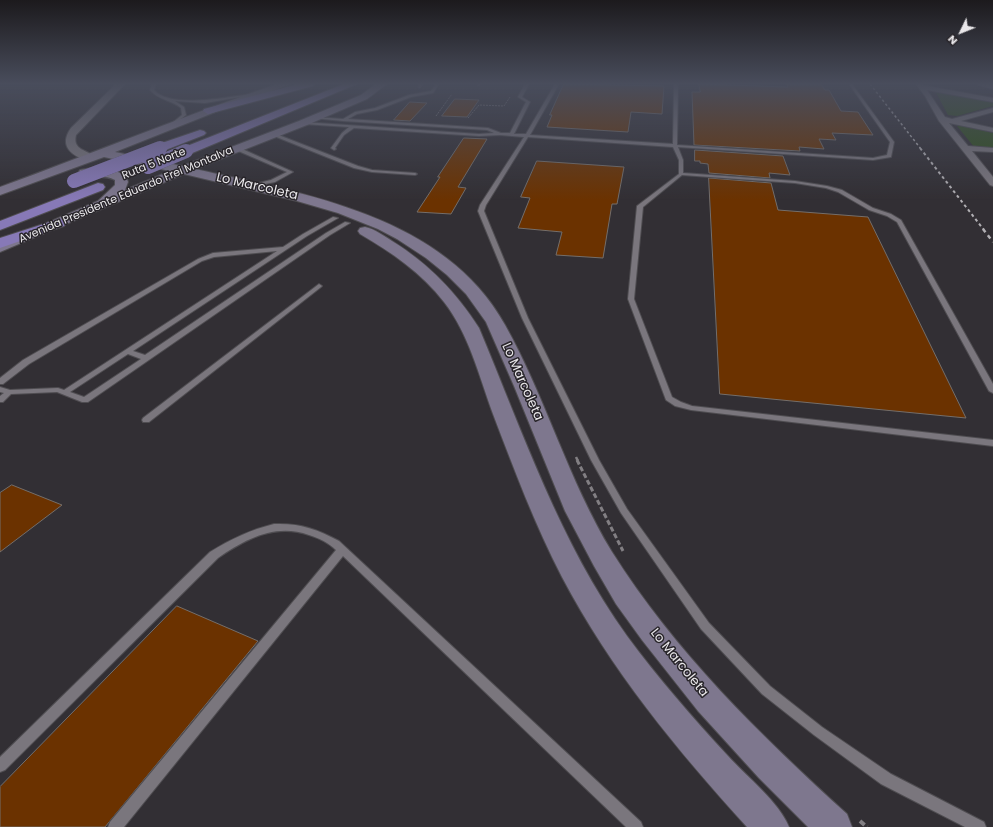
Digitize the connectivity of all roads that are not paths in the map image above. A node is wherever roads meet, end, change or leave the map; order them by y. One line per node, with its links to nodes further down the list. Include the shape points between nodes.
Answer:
1 (82, 123): 25 (street, Lo Marcoleta, via 70,135 69,142 83,155)
2 (92, 123): 25 (street, via 84,131)
3 (176, 123): 14 (lane)
4 (180, 123): 14 (main road)
5 (257, 123): 42 (highway, Ruta 5 Norte, bridge)
6 (303, 123): 15 (lane); 20 (main road, Avenida Presidente Eduardo Frei Montalva)
7 (385, 123): 19 (lane, via 488,129)
8 (517, 123): 21 (lane)
9 (535, 123): 22 (lane)
10 (675, 123): 24 (lane)
11 (878, 123): 24 (lane, via 892,142 889,156 873,159)
12 (945, 123): 26 (street)
13 (959, 123): 17 (street)
14 (171, 126): 18 (main road)
15 (352, 127): 19 (lane); 28 (lane, via 343,134)
16 (207, 130): 37 (highway, Ruta 5 Norte, bridge)
17 (993, 130)
18 (153, 133): 23 (main road, via 143,143 144,148 154,154 166,156 200,155); 25 (main road)
19 (500, 134): 21 (lane)
20 (275, 135): 23 (main road, Avenida Presidente Eduardo Frei Montalva); 33 (lane, via 356,167 372,171)
21 (511, 135): 22 (lane)
22 (527, 136): 24 (lane); 71 (lane, via 483,205 482,211 525,318 595,460 624,511 705,626 766,690 886,780)
23 (252, 144): 27 (main road, Avenida Presidente Eduardo Frei Montalva)
24 (675, 146): 34 (lane)
25 (90, 148): 32 (main road, Lo Marcoleta); 38 (main road)
26 (965, 148): 29 (street); 30 (street)
27 (238, 149): 32 (main road, Avenida Presidente Eduardo Frei Montalva); 36 (lane, via 291,172 273,181)
28 (334, 149)
29 (993, 150)
30 (979, 167): 31 (street); 35 (street)
31 (993, 168)
32 (176, 173): 36 (main road, Lo Marcoleta); 39 (main road, Avenida Presidente Eduardo Frei Montalva); 40 (main road, Lo Marcoleta, via 290,204)
33 (415, 174)
34 (681, 174): 59 (lane, via 812,184 840,191 871,209 896,218); 64 (lane, via 640,206 631,299 669,398 691,408)
35 (993, 183)
36 (252, 186): 53 (main road, Lo Marcoleta, via 349,211 390,228 422,248 452,271 475,295 495,322)
37 (60, 187)
38 (2, 190): 39 (main road, via 77,174 108,174 121,178 122,185 119,189)
39 (93, 208): 41 (main road, Avenida Presidente Eduardo Frei Montalva)
40 (341, 221): 45 (lane, via 304,235); 48 (lane, via 328,234); 52 (main road, Lo Marcoleta, via 379,239 405,255 431,276 462,314)
41 (59, 223): 43 (highway); 44 (main road, Avenida Presidente Eduardo Frei Montalva)
42 (0, 226)
43 (0, 243)
44 (0, 248)
45 (284, 249): 46 (lane); 57 (lane, via 213,255 200,260 26,362)
46 (232, 284): 48 (lane); 49 (lane)
47 (319, 286): 63 (lane)
48 (249, 288): 50 (lane)
49 (183, 316): 50 (lane); 51 (lane)
50 (200, 321): 54 (lane)
51 (128, 352): 54 (lane); 61 (lane)
52 (481, 355): 53 (main road); 55 (main road, Lo Marcoleta)
53 (510, 355): 56 (main road, Lo Marcoleta)
54 (146, 358): 61 (lane, via 85,400)
55 (490, 377): 56 (main road); 69 (main road, Lo Marcoleta, via 525,471 555,538 601,619 672,716)
56 (520, 377): 70 (main road, Lo Marcoleta, via 582,523 631,602 704,695 753,749)
57 (0, 382)
58 (0, 389): 60 (lane)
59 (993, 391)
60 (9, 392): 61 (lane, via 58,390); 62 (lane)
61 (64, 393)
62 (0, 400)
63 (146, 420)
64 (993, 443)
65 (342, 550): 66 (lane, via 325,537 284,527 255,532 228,545 201,566); 67 (lane); 68 (lane)
66 (0, 766)
67 (115, 827)
68 (636, 827)
69 (771, 827)
70 (834, 827)
71 (979, 827)

